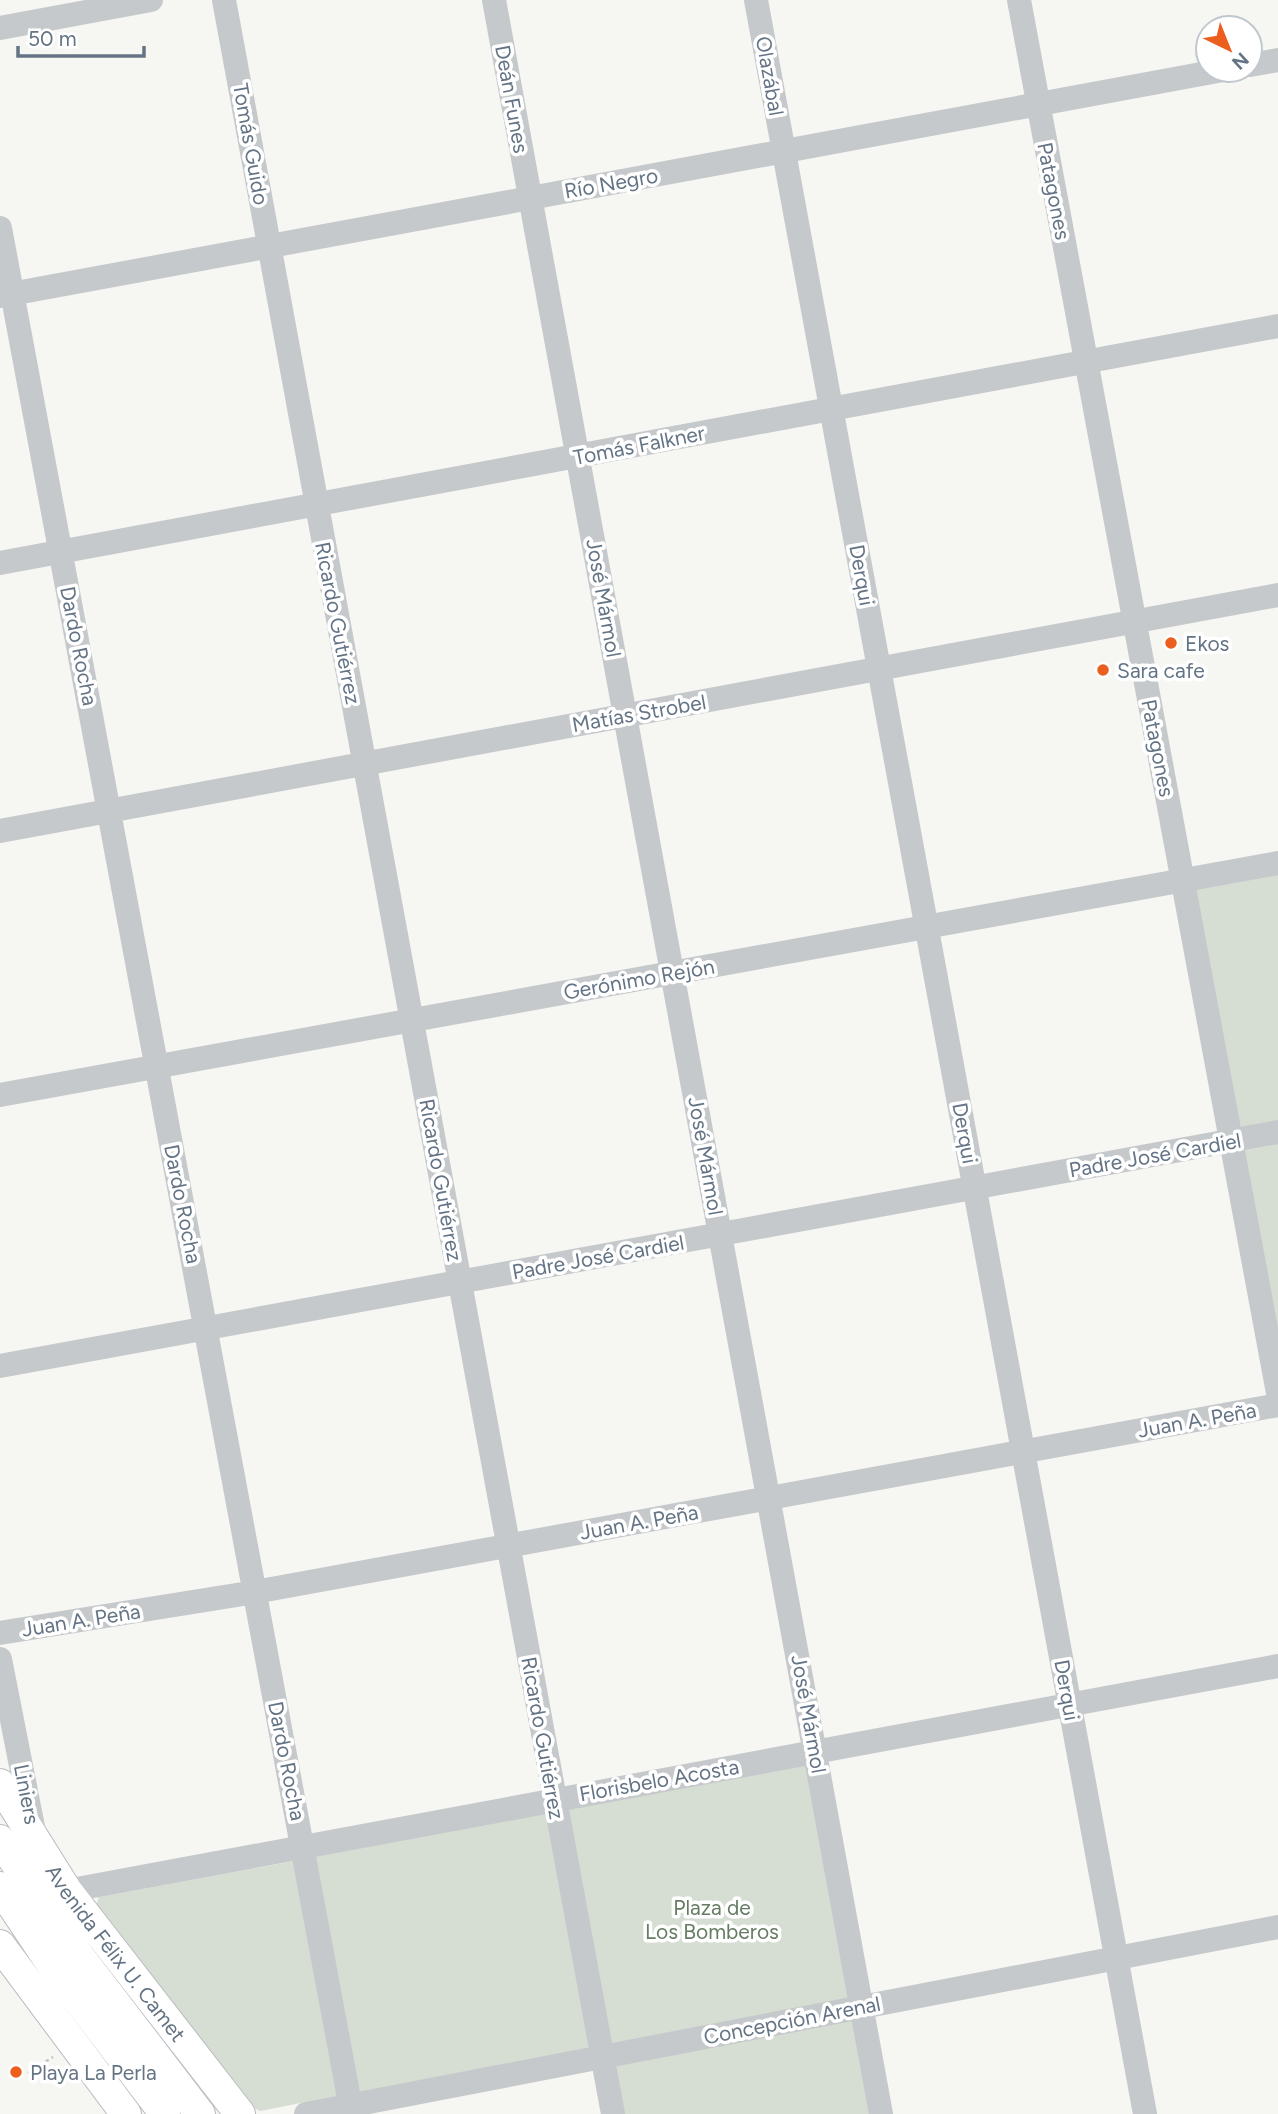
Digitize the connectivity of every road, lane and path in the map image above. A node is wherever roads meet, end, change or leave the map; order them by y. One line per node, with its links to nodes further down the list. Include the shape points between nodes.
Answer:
1 (151, 0): 6 (street)
2 (224, 0): 12 (street, Tomás Guido)
3 (494, 0): 10 (street, Deán Funes)
4 (756, 0): 9 (street, Olazábal)
5 (1019, 0): 8 (street, Patagones)
6 (0, 28)
7 (1194, 75): 8 (street, Río Negro)
8 (1038, 104): 9 (street, Río Negro); 15 (street, Patagones)
9 (784, 151): 10 (street, Río Negro); 16 (street, Derqui)
10 (530, 198): 12 (street, Río Negro); 17 (street, José Mármol)
11 (0, 228): 13 (street, Dardo Rocha)
12 (270, 246): 13 (street, Río Negro); 18 (street, Ricardo Gutiérrez)
13 (6, 295): 19 (street, Dardo Rocha)
14 (1278, 326): 15 (street, Tomás Falkner)
15 (1086, 361): 16 (street, Tomás Falkner); 22 (street, Patagones)
16 (832, 409): 17 (street, Tomás Falkner); 23 (street, Derqui)
17 (577, 456): 18 (street, Tomás Falkner); 24 (street, José Mármol)
18 (316, 504): 19 (street, Tomás Falkner); 25 (street, Ricardo Gutiérrez)
19 (61, 552): 20 (street, Tomás Falkner); 26 (street, Dardo Rocha)
20 (0, 563)
21 (1278, 595): 22 (street, Matías Strobel)
22 (1134, 622): 23 (street, Matías Strobel); 29 (street, Patagones)
23 (879, 668): 24 (street, Matías Strobel); 30 (street, Derqui)
24 (625, 715): 25 (street, Matías Strobel); 31 (street, José Mármol)
25 (364, 763): 26 (street, Matías Strobel); 32 (street, Ricardo Gutiérrez)
26 (109, 810): 27 (street, Matías Strobel); 33 (street, Dardo Rocha)
27 (0, 831)
28 (1278, 863): 29 (street, Gerónimo Rejón)
29 (1182, 880): 30 (street, Gerónimo Rejón); 36 (street, Patagones)
30 (927, 927): 31 (street, Gerónimo Rejón); 37 (street, Derqui)
31 (672, 973): 32 (street, Gerónimo Rejón); 38 (street, José Mármol)
32 (411, 1021): 33 (street, Gerónimo Rejón); 39 (street, Ricardo Gutiérrez)
33 (157, 1066): 34 (street, Gerónimo Rejón); 40 (street, Dardo Rocha)
34 (0, 1095)
35 (1278, 1132): 36 (street, Padre José Cardiel)
36 (1231, 1141): 37 (street, Padre José Cardiel); 42 (street, Patagones)
37 (975, 1188): 38 (street, Padre José Cardiel); 44 (street, Derqui)
38 (721, 1234): 39 (street, Padre José Cardiel); 45 (street, José Mármol)
39 (459, 1282): 40 (street, Padre José Cardiel); 46 (street, Ricardo Gutiérrez)
40 (206, 1328): 41 (street, Padre José Cardiel); 47 (street, Dardo Rocha)
41 (0, 1366)
42 (1278, 1393)
43 (1278, 1405): 44 (street, Juan A. Peña)
44 (1024, 1452): 45 (street, Juan A. Peña); 51 (street, Derqui)
45 (770, 1498): 46 (street, Juan A. Peña); 52 (street, José Mármol)
46 (508, 1546): 47 (street, Juan A. Peña); 54 (street, Ricardo Gutiérrez)
47 (255, 1592): 48 (street, Juan A. Peña); 57 (street, Dardo Rocha)
48 (0, 1633)
49 (0, 1659): 56 (street, Liniers)
50 (1278, 1666): 51 (street, Florisbelo Acosta)
51 (1070, 1704): 52 (street, Florisbelo Acosta); 61 (street, Derqui)
52 (816, 1751): 54 (street, Florisbelo Acosta); 64 (street, José Mármol)
53 (0, 1784): 56 (main road, Avenida Félix U. Camet)
54 (554, 1799): 57 (street, Florisbelo Acosta); 66 (street, Ricardo Gutiérrez)
55 (0, 1840): 58 (main road, Avenida Félix U. Camet)
56 (37, 1846): 58 (main road, Avenida Félix U. Camet)
57 (303, 1846): 58 (street, Florisbelo Acosta); 68 (street, Dardo Rocha)
58 (23, 1896): 63 (main road, Avenida Félix U. Camet); 71 (main road, Avenida Félix U. Camet, via 79,1957); 72 (main road, Avenida Félix U. Camet)
59 (1278, 1927): 61 (street, Concepción Arenal)
60 (0, 1945): 62 (main road)
61 (1116, 1957): 64 (street, Concepción Arenal); 76 (street, Derqui)
62 (29, 1986): 63 (main road); 69 (main road)
63 (84, 2007): 70 (main road, Avenida Félix U. Camet)
64 (860, 2007): 66 (street, Concepción Arenal); 75 (street, José Mármol)
65 (62, 2051): 67 (path)
66 (602, 2057): 68 (street, Concepción Arenal); 74 (street, Ricardo Gutiérrez)
67 (28, 2073)
68 (352, 2110): 73 (street, Concepción Arenal)
69 (126, 2114)
70 (165, 2114)
71 (200, 2114)
72 (240, 2114)
73 (306, 2114)
74 (613, 2114)
75 (881, 2114)
76 (1145, 2114)

